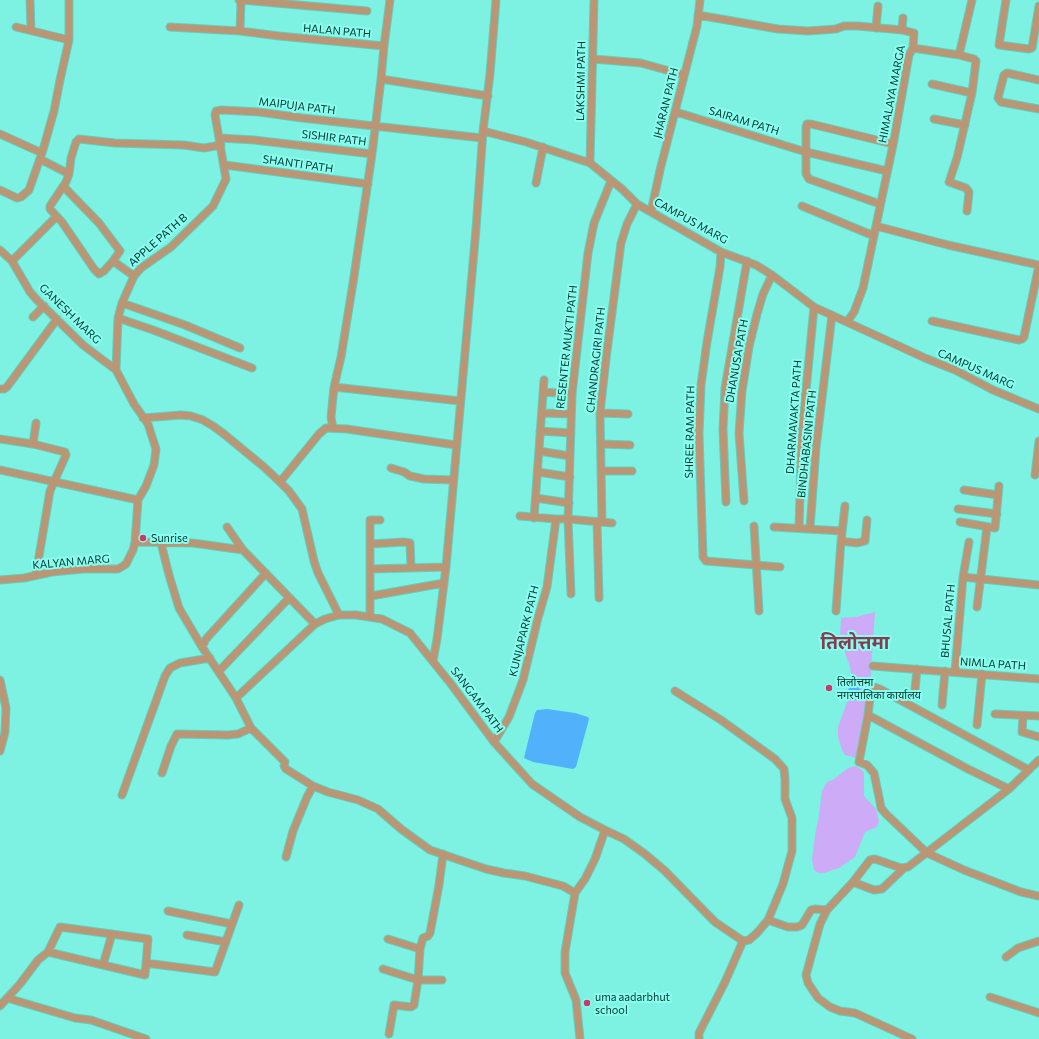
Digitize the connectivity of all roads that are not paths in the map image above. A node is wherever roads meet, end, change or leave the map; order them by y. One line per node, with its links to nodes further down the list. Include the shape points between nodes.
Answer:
1 (30, 0): 18 (street)
2 (69, 0): 21 (street)
3 (240, 0): 12 (street); 20 (street)
4 (390, 0): 22 (street)
5 (496, 0): 31 (street)
6 (594, 0): 25 (street, LAKSHMI PATH)
7 (700, 0): 13 (street, JHARAN PATH)
8 (972, 0): 24 (street)
9 (1006, 0): 11 (street, via 999,45 1029,50 1032,48)
10 (878, 6): 17 (street)
11 (1039, 6)
12 (367, 11)
13 (698, 15): 17 (street, HIMALAYA MARGA, via 778,29 808,31 844,26); 26 (street, JHARAN PATH)
14 (903, 18): 19 (street)
15 (16, 27): 18 (street)
16 (170, 27): 20 (street, HALAN PATH)
17 (876, 28): 19 (street, HIMALAYA MARGA)
18 (31, 30): 21 (street)
19 (902, 30): 23 (street, HIMALAYA MARGA, via 914,33)
20 (240, 31): 22 (street, HALAN PATH)
21 (69, 40): 46 (street, via 54,111)
22 (384, 46): 27 (street, HALAN PATH)
23 (913, 48): 24 (street); 41 (street, HIMALAYA MARGA, via 909,55)
24 (959, 55): 30 (street, via 976,61)
25 (593, 59): 26 (street, via 641,62); 47 (street, LAKSHMI PATH)
26 (684, 75): 34 (street, JHARAN PATH)
27 (381, 79): 31 (street); 36 (street, SISHIR PATH)
28 (1039, 80): 32 (street, via 1004,75 998,100)
29 (932, 84): 30 (street)
30 (972, 93): 37 (street)
31 (488, 96): 39 (street)
32 (1039, 109)
33 (216, 111): 36 (street, MAIPUJA PATH, via 259,112); 40 (street, APPLE PATH B)
34 (676, 112): 44 (street, SAIRAM PATH); 60 (street, JHARAN PATH)
35 (934, 119): 37 (street)
36 (375, 125): 39 (street, MAIPUJA PATH); 45 (street, SISHIR PATH)
37 (965, 125): 59 (street, via 949,182 966,188 969,192)
38 (0, 134): 46 (street)
39 (483, 134): 43 (street, CAMPUS MARG); 89 (street)
40 (220, 138): 42 (street, APPLE PATH B); 45 (street, SISHIR PATH)
41 (893, 144): 44 (street, via 807,124); 49 (street, HIMALAYA MARGA)
42 (221, 145): 48 (street, APPLE PATH B); 50 (street, via 204,148 80,139 74,148)
43 (543, 147): 47 (street, CAMPUS MARG); 52 (street)
44 (806, 152): 49 (street, SAIRAM PATH); 57 (street, via 806,174 809,179)
45 (372, 154): 53 (street)
46 (41, 156): 50 (street); 55 (street, via 25,195 17,198)
47 (590, 163): 51 (street, CAMPUS MARG)
48 (225, 165): 53 (street, SHANTI PATH); 71 (street, APPLE PATH B, via 226,179 213,206 171,247 140,268)
49 (887, 171): 57 (street, HIMALAYA MARGA)
50 (69, 174): 54 (street)
51 (610, 181): 56 (street, CAMPUS MARG); 88 (street, RESENTER MUKTI PATH, via 594,223 588,253)
52 (536, 183)
53 (368, 184): 85 (street)
54 (64, 187): 61 (street, via 50,206); 67 (street, via 99,223 120,251)
55 (0, 190)
56 (637, 204): 60 (street, CAMPUS MARG); 92 (street, CHANDRAGIRI PATH, via 621,243)
57 (880, 204): 62 (street, HIMALAYA MARGA)
58 (802, 206): 63 (street)
59 (967, 211)
60 (651, 212): 65 (street, CAMPUS MARG)
61 (56, 217): 66 (street); 67 (street, via 97,273 101,273)
62 (876, 226): 63 (street, HIMALAYA MARGA); 69 (street)
63 (874, 236): 80 (street, HIMALAYA MARGA, via 863,288 854,312)
64 (0, 250): 66 (street, GANESH MARG)
65 (721, 252): 68 (street, CAMPUS MARG); 151 (street, SHREE RAM PATH, via 701,385 699,434 703,557 706,561)
66 (12, 261): 73 (street, GANESH MARG, via 30,292)
67 (113, 261): 71 (street)
68 (747, 261): 70 (street, CAMPUS MARG); 124 (street, via 725,388 722,429)
69 (1039, 265): 79 (street, via 1022,339)
70 (772, 275): 74 (street, CAMPUS MARG); 123 (street, DHANUSA PATH, via 757,314 742,391 739,433)
71 (134, 276): 72 (street, APPLE PATH B)
72 (122, 303): 77 (street, APPLE PATH B); 81 (street)
73 (44, 306): 76 (street); 78 (street, GANESH MARG)
74 (814, 307): 75 (street, CAMPUS MARG); 142 (street, DHARMAVAKTA PATH, via 802,432)
75 (832, 315): 80 (street, CAMPUS MARG); 143 (street, BINDHABASINI PATH, via 816,448)
76 (33, 317)
77 (118, 318): 82 (street); 83 (street, APPLE PATH B)
78 (56, 319): 83 (street, GANESH MARG, via 83,346); 86 (street, via 7,387)
79 (932, 321)
80 (847, 322): 90 (street, CAMPUS MARG)
81 (240, 348)
82 (252, 368)
83 (116, 370): 95 (street, KALYAN MARG)
84 (544, 380): 87 (street)
85 (334, 387): 89 (street); 97 (street, via 331,417)
86 (0, 389)
87 (543, 392): 88 (street); 91 (street)
88 (572, 394): 93 (street, RESENTER MUKTI PATH)
89 (460, 401): 104 (street)
90 (1039, 409)
91 (542, 413): 93 (street); 98 (street)
92 (600, 413): 94 (street); 103 (street, CHANDRAGIRI PATH)
93 (571, 414): 99 (street, RESENTER MUKTI PATH)
94 (628, 414)
95 (144, 418): 117 (street, via 181,415 203,420 224,434); 122 (street, KALYAN MARG, via 156,449 154,465)
96 (36, 423): 102 (street)
97 (333, 428): 104 (street); 117 (street, via 326,428 319,434)
98 (540, 431): 99 (street); 106 (street)
99 (571, 433): 107 (street, RESENTER MUKTI PATH)
100 (0, 439): 102 (street)
101 (1039, 441): 113 (street)
102 (32, 444): 116 (street, via 66,453)
103 (601, 444): 105 (street); 110 (street, CHANDRAGIRI PATH)
104 (456, 445): 115 (street)
105 (630, 446)
106 (539, 451): 107 (street); 112 (street)
107 (570, 456): 114 (street, RESENTER MUKTI PATH)
108 (391, 468): 115 (street, via 424,479)
109 (0, 470): 116 (street)
110 (602, 471): 111 (street); 135 (street, CHANDRAGIRI PATH)
111 (632, 471)
112 (538, 472): 114 (street); 121 (street)
113 (1035, 475)
114 (570, 477): 125 (street, RESENTER MUKTI PATH)
115 (453, 480): 153 (street)
116 (53, 482): 122 (street); 157 (street, via 48,496)
117 (280, 482): 170 (street, via 302,509 318,573)
118 (999, 486): 120 (street)
119 (964, 490): 120 (street)
120 (998, 495): 128 (street)
121 (536, 498): 125 (street); 130 (street)
122 (138, 500): 146 (street, KALYAN MARG)
123 (744, 500)
124 (726, 502)
125 (569, 503): 132 (street, RESENTER MUKTI PATH)
126 (845, 506): 144 (street)
127 (958, 509): 128 (street)
128 (996, 514): 141 (street, via 995,528)
129 (520, 516): 130 (street)
130 (534, 518): 131 (street)
131 (556, 519): 132 (street); 196 (street, KUNJAPARK PATH, via 547,587 523,680 509,716)
132 (568, 519): 135 (street); 163 (street, RESENTER MUKTI PATH)
133 (380, 520): 149 (street, via 370,520)
134 (867, 520): 145 (street, via 865,541)
135 (600, 522): 137 (street); 166 (street, CHANDRAGIRI PATH)
136 (960, 522): 141 (street)
137 (612, 523)
138 (754, 526): 151 (street)
139 (227, 527): 150 (street)
140 (774, 527): 142 (street)
141 (987, 527): 159 (street)
142 (799, 528): 143 (street)
143 (810, 528): 144 (street)
144 (842, 531): 145 (street)
145 (841, 541): 168 (street)
146 (135, 542): 148 (street); 157 (street, KALYAN MARG, via 126,564 118,569 83,569)
147 (969, 542): 158 (street)
148 (161, 543): 150 (street, via 193,543); 173 (street, via 180,608)
149 (370, 544): 152 (street, via 410,543); 155 (street)
150 (243, 550): 156 (street)
151 (757, 566): 154 (street, SHREE RAM PATH); 169 (street)
152 (411, 567): 153 (street); 155 (street)
153 (446, 567): 161 (street)
154 (780, 567)
155 (371, 569): 164 (street)
156 (266, 573): 165 (street); 173 (street, via 206,639)
157 (36, 574): 160 (street, KALYAN MARG)
158 (963, 577): 159 (street, BHUSAL PATH); 180 (street, BHUSAL PATH)
159 (980, 579): 162 (street, BHUSAL PATH); 167 (street)
160 (0, 580)
161 (444, 583): 164 (street); 175 (street)
162 (1039, 585)
163 (571, 594)
164 (371, 596): 171 (street)
165 (289, 598): 172 (street); 178 (street)
166 (599, 598)
167 (977, 607)
168 (836, 611)
169 (759, 612)
170 (339, 615): 171 (street, SANGAM PATH); 172 (street, SANGAM PATH)
171 (370, 617): 175 (street, SANGAM PATH, via 382,619 410,633)
172 (315, 624): 186 (street)
173 (202, 647): 174 (street)
174 (210, 658): 178 (street); 203 (street, via 180,662 170,668)
175 (433, 661): 196 (street, SANGAM PATH)
176 (873, 666): 177 (street, NIMLA PATH)
177 (917, 669): 179 (street, NIMLA PATH); 184 (street)
178 (219, 671): 186 (street)
179 (945, 671): 180 (street, NIMLA PATH); 187 (street)
180 (954, 672): 181 (street, NIMLA PATH)
181 (982, 674): 182 (street, NIMLA PATH); 193 (street)
182 (1039, 679)
183 (0, 680): 192 (street, via 6,708)
184 (915, 690)
185 (675, 691): 215 (street, via 721,720 775,759 784,769 785,799 792,818 792,851 783,884)
186 (236, 698): 194 (street)
187 (942, 705)
188 (995, 714): 190 (street)
189 (868, 715): 199 (street, via 871,689 874,687); 202 (street); 205 (street, via 860,762 874,773 882,808)
190 (1023, 716): 191 (street); 195 (street, via 1022,732)
191 (1039, 716)
192 (2, 723): 197 (street, via 5,732)
193 (977, 725)
194 (251, 728): 200 (street, via 228,736 177,734); 201 (street, via 285,762 286,769)
195 (1039, 738)
196 (494, 742): 204 (street, SANGAM PATH, via 532,784 580,817)
197 (0, 751)
198 (1039, 760): 199 (street)
199 (1029, 770): 202 (street)
200 (162, 773)
201 (313, 786): 206 (street, via 358,800 378,810 430,850); 207 (street, via 293,831)
202 (1009, 789): 205 (street)
203 (122, 795)
204 (605, 830): 210 (street, via 595,859); 220 (street, SANGAM PATH, via 640,850 665,870 715,922)
205 (927, 853): 208 (street); 211 (street, via 1000,884)
206 (443, 854): 210 (street, via 486,869 557,884); 223 (street, via 430,933 423,938)
207 (286, 857)
208 (904, 868): 209 (street, via 882,889 874,890); 209 (street, via 873,859 867,862)
209 (853, 882): 213 (street)
210 (575, 893): 238 (street, via 565,952 566,973 576,1000)
211 (1039, 896)
212 (239, 905): 216 (street)
213 (827, 910): 215 (street, via 811,910 802,925 797,927 788,927); 240 (street, via 816,934 808,970 807,980 811,988 818,998 830,1007 855,1013)
214 (168, 911): 216 (street)
215 (768, 920): 220 (street, via 749,940)
216 (232, 924): 222 (street)
217 (112, 934): 224 (street, via 60,927); 226 (street, via 148,939); 227 (street)
218 (187, 935): 222 (street)
219 (388, 939): 223 (street)
220 (743, 941): 239 (street, via 699,1034)
221 (1039, 941): 225 (street, via 1018,948)
222 (226, 942): 226 (street, via 215,972)
223 (420, 949): 229 (street)
224 (48, 952): 227 (street); 232 (street, via 38,960)
225 (1006, 957)
226 (146, 963): 227 (street, via 145,975)
227 (104, 965)
228 (383, 969): 229 (street)
229 (418, 980): 230 (street); 236 (street, via 413,1006 396,1004 393,1007)
230 (442, 980)
231 (990, 997): 234 (street)
232 (7, 998): 233 (street); 237 (street, via 91,1020)
233 (0, 1007): 235 (street)
234 (1039, 1013)
235 (0, 1014)
236 (389, 1034)
237 (146, 1039)
238 (580, 1039)
239 (699, 1039)
240 (912, 1039)

